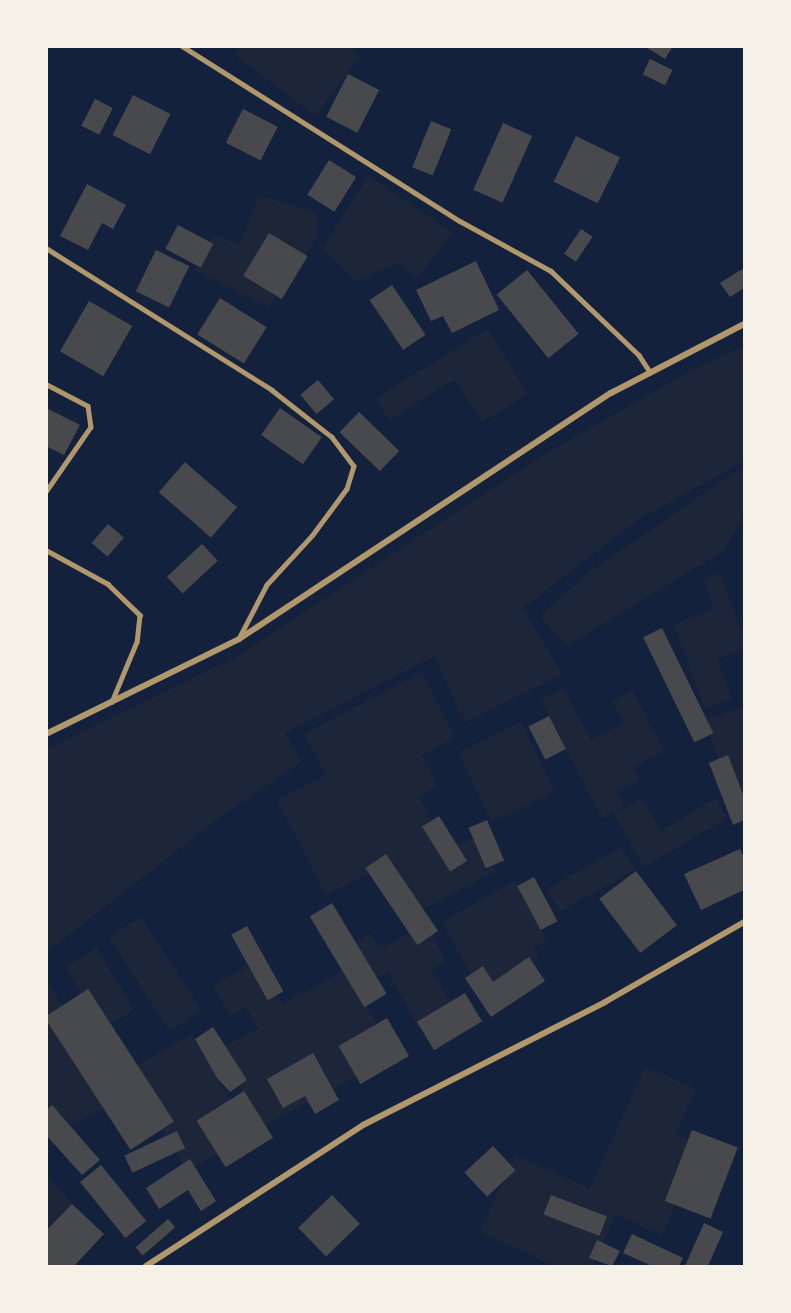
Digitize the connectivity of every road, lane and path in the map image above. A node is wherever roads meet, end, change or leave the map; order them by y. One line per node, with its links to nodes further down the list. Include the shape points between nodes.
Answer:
1 (182, 46): 4 (lane, via 460,221 551,270 639,355)
2 (46, 248): 8 (lane, via 272,390 332,437 354,466 347,489 313,535 267,585)
3 (744, 324): 4 (street)
4 (650, 372): 8 (street, via 611,393)
5 (46, 384): 6 (lane, via 88,406 91,427)
6 (46, 492)
7 (46, 550): 9 (lane, via 108,584 140,615 137,642)
8 (239, 639): 9 (street)
9 (112, 702): 10 (street)
10 (46, 734)
11 (744, 922): 12 (street, via 605,1002 363,1125)
12 (146, 1266)

